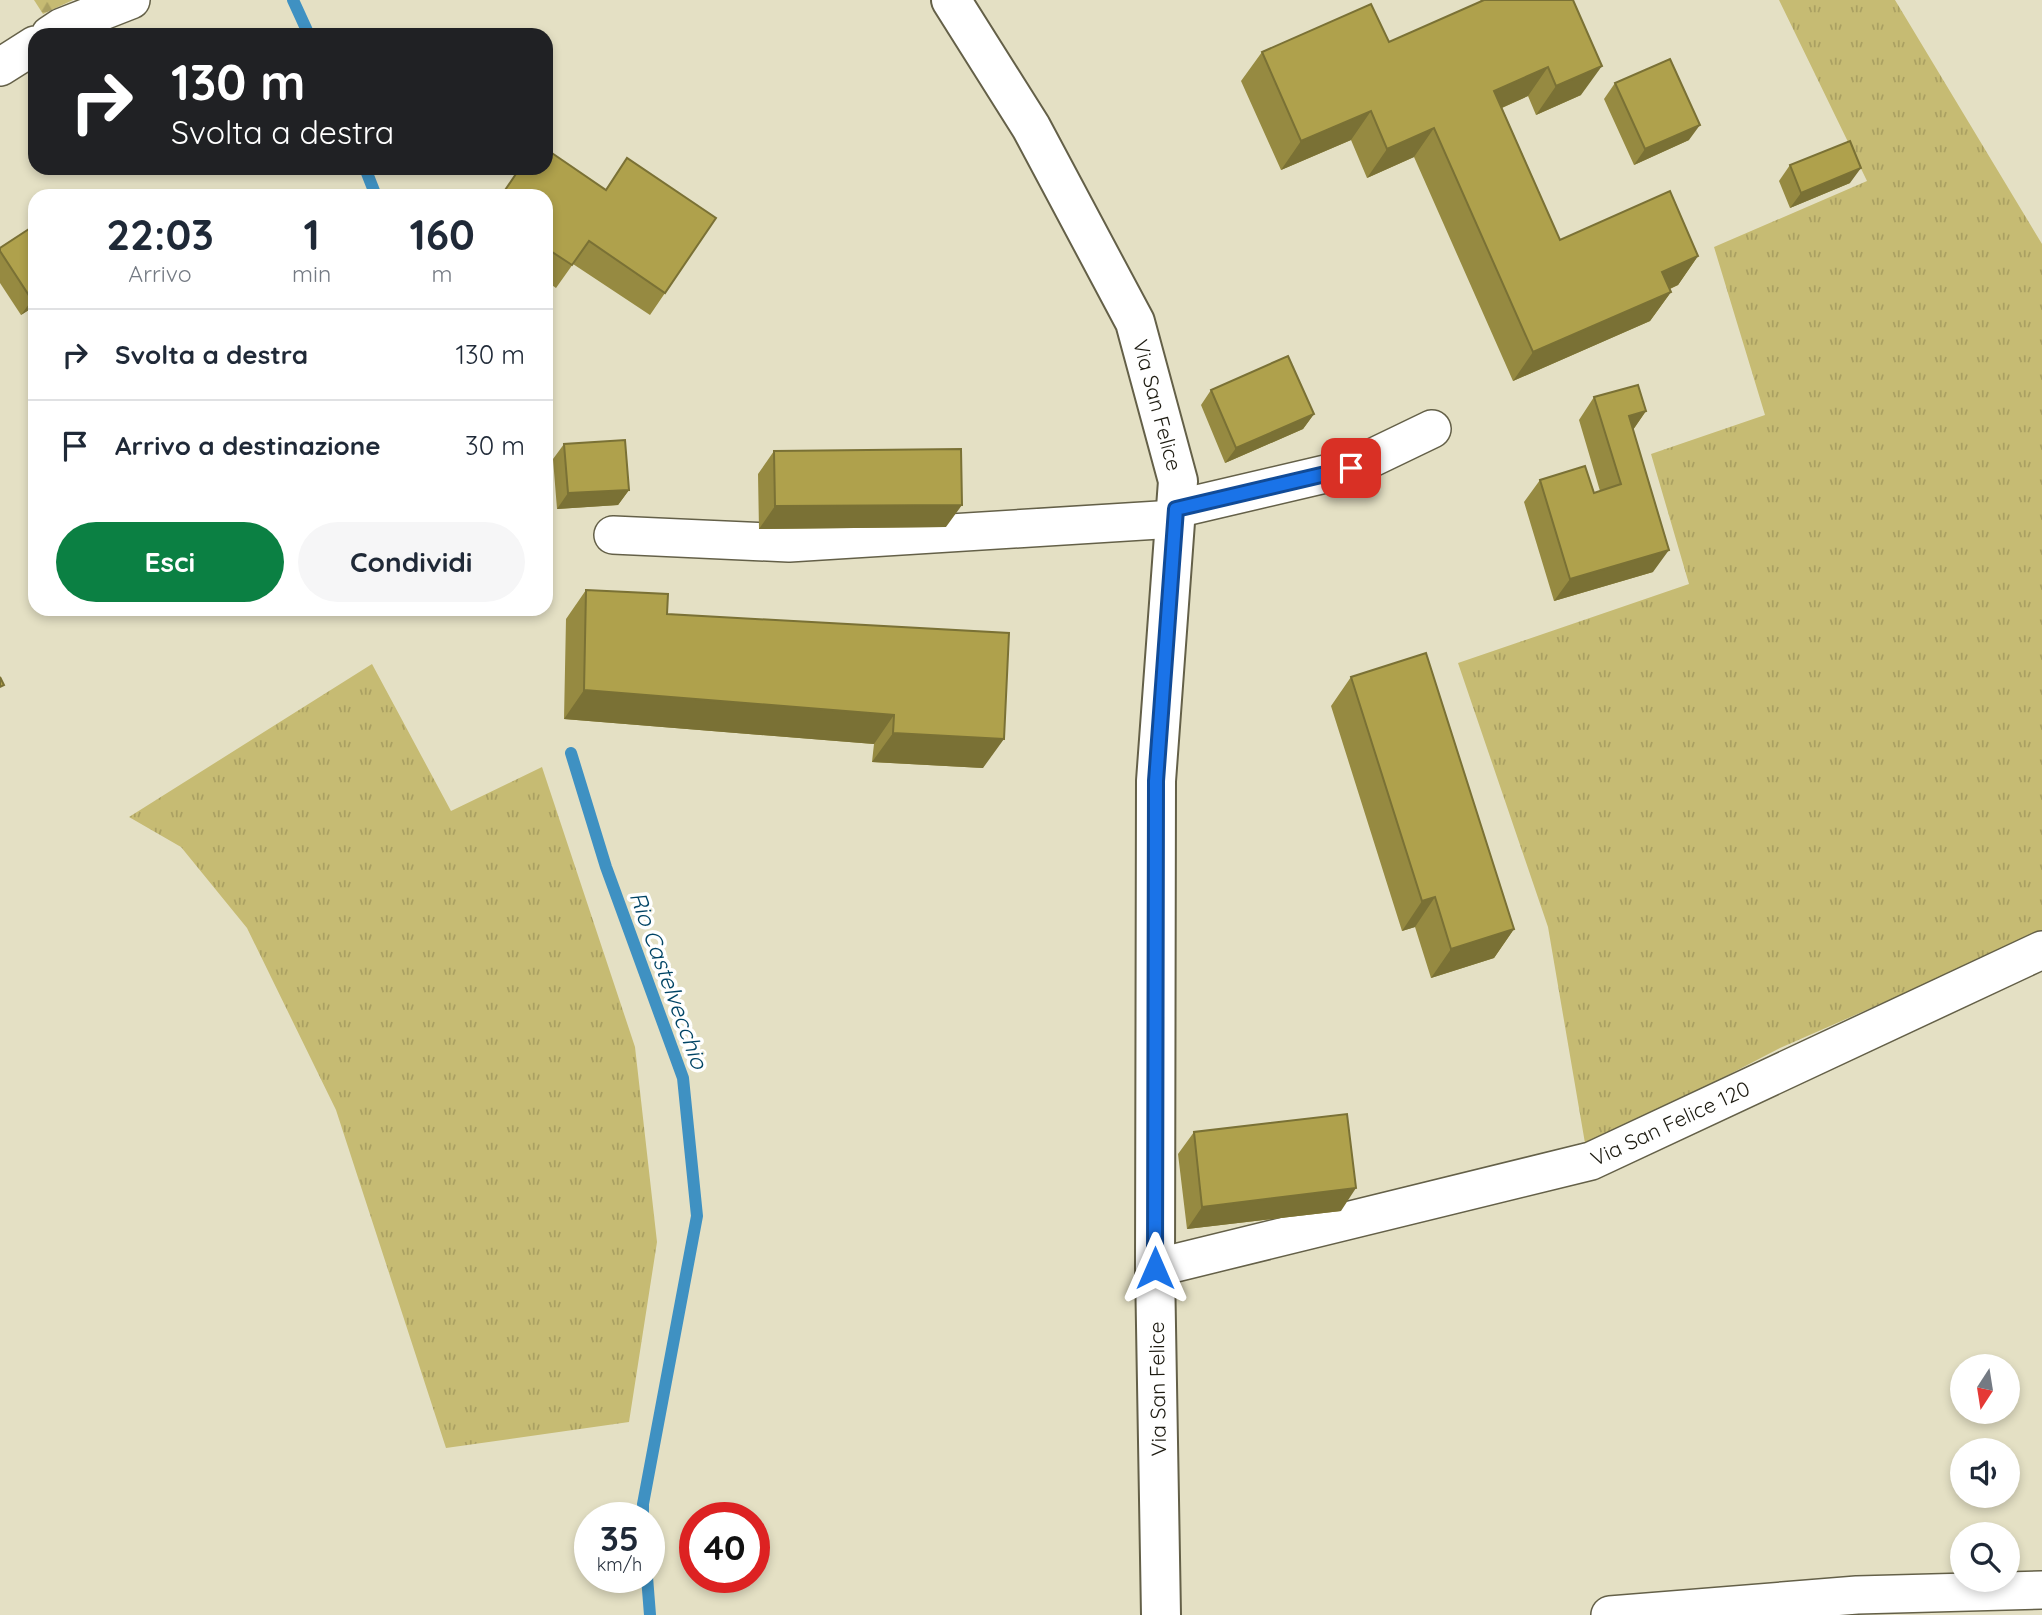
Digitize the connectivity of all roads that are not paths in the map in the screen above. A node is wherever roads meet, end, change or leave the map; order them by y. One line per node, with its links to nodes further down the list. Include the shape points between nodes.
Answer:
1 (131, 0): 3 (street)
2 (951, 0): 7 (street, Via San Felice, via 1031,127 1136,322 1178,481)
3 (60, 28)
4 (28, 49): 5 (street)
5 (0, 67)
6 (1432, 429): 7 (street, via 1351,468)
7 (1175, 514): 8 (street, via 789,542); 10 (street, Via San Felice, via 1156,781)
8 (613, 535)
9 (2042, 950): 10 (street, Via San Felice 120, via 1591,1161)
10 (1155, 1268): 12 (street, Via San Felice)
11 (2042, 1590): 13 (street, via 1857,1595)
12 (1161, 1615)
13 (1610, 1615)

